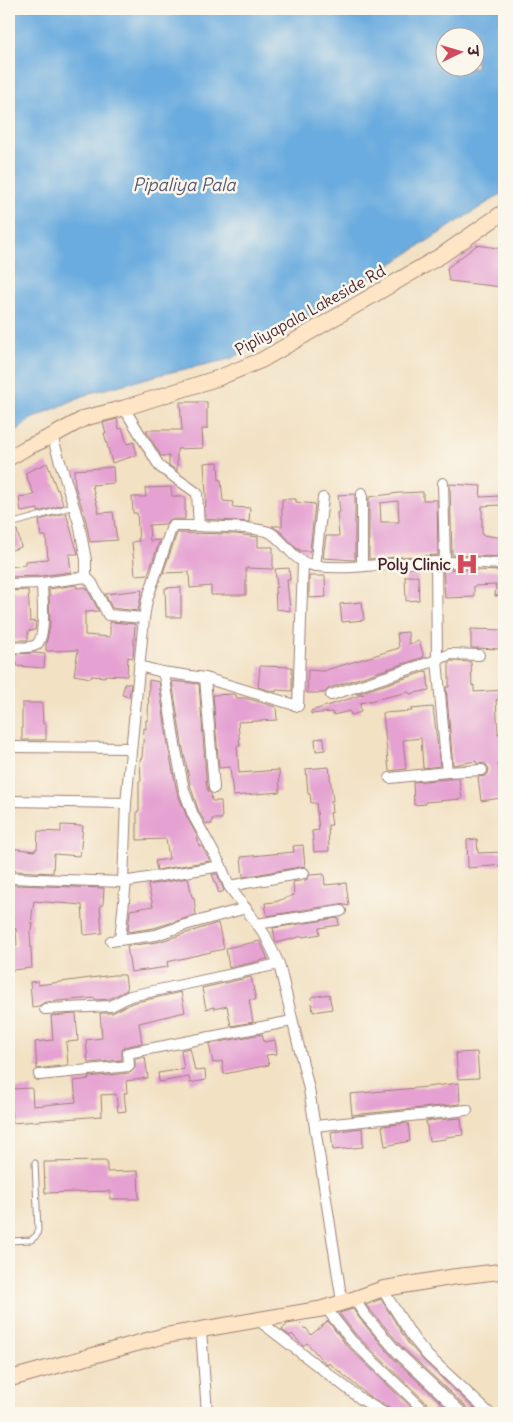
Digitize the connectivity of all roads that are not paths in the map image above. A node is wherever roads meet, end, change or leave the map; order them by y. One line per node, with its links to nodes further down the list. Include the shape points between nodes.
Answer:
1 (504, 212): 2 (street, Pipliyapala Lakeside Rd, via 442,256 262,360 218,378)
2 (124, 408): 3 (street, Pipliyapala Lakeside Rd, via 85,418); 10 (street, via 160,466 197,492)
3 (52, 436): 4 (street, Pipliyapala Lakeside Rd); 8 (street)
4 (9, 458)
5 (443, 483): 11 (street)
6 (362, 493): 15 (street)
7 (323, 498): 14 (street)
8 (74, 506): 9 (lane); 16 (street, via 86,560)
9 (14, 523)
10 (199, 526): 12 (street, via 270,532); 19 (street, via 172,526)
11 (440, 562): 13 (street); 15 (street); 22 (street)
12 (303, 563): 14 (street); 25 (street, via 298,706)
13 (504, 564)
14 (315, 566): 15 (street)
15 (362, 566)
16 (86, 577): 17 (street); 19 (street, via 108,615)
17 (42, 583): 18 (street); 20 (street, via 41,639 30,647)
18 (9, 584)
19 (144, 618): 23 (street)
20 (9, 647)
21 (479, 655): 22 (street, via 450,654)
22 (437, 660): 26 (street); 30 (street)
23 (139, 666): 24 (street); 28 (street)
24 (162, 672): 25 (street); 35 (street, via 184,790 193,815)
25 (205, 678): 32 (street)
26 (332, 695)
27 (9, 747): 28 (street)
28 (131, 748): 34 (street)
29 (482, 770): 30 (street)
30 (446, 772): 31 (street)
31 (390, 778)
32 (214, 788)
33 (9, 801): 34 (street)
34 (126, 803): 38 (street)
35 (221, 866): 38 (street); 39 (street)
36 (304, 873): 39 (street)
37 (9, 878): 38 (street)
38 (124, 881): 40 (street, via 116,940 156,935)
39 (229, 886): 40 (street)
40 (246, 908): 42 (street)
41 (341, 911): 42 (street)
42 (257, 924): 43 (street)
43 (279, 964): 44 (street, via 130,996 111,1006); 45 (street)
44 (45, 1009)
45 (292, 1021): 46 (street, via 128,1053 129,1066); 48 (street)
46 (39, 1075)
47 (467, 1110): 48 (street)
48 (316, 1126): 53 (street)
49 (35, 1164): 50 (lane, via 36,1234 30,1240)
50 (9, 1241)
51 (504, 1271): 52 (street)
52 (382, 1289): 53 (street); 62 (street, via 414,1340)
53 (348, 1301): 54 (street); 61 (street)
54 (325, 1307): 55 (street); 60 (street, via 350,1340)
55 (258, 1320): 56 (street); 59 (street)
56 (201, 1330): 57 (street, via 163,1336); 58 (street)
57 (9, 1378)
58 (207, 1413)
59 (384, 1413)
60 (427, 1413)
61 (462, 1413)
62 (490, 1413)

